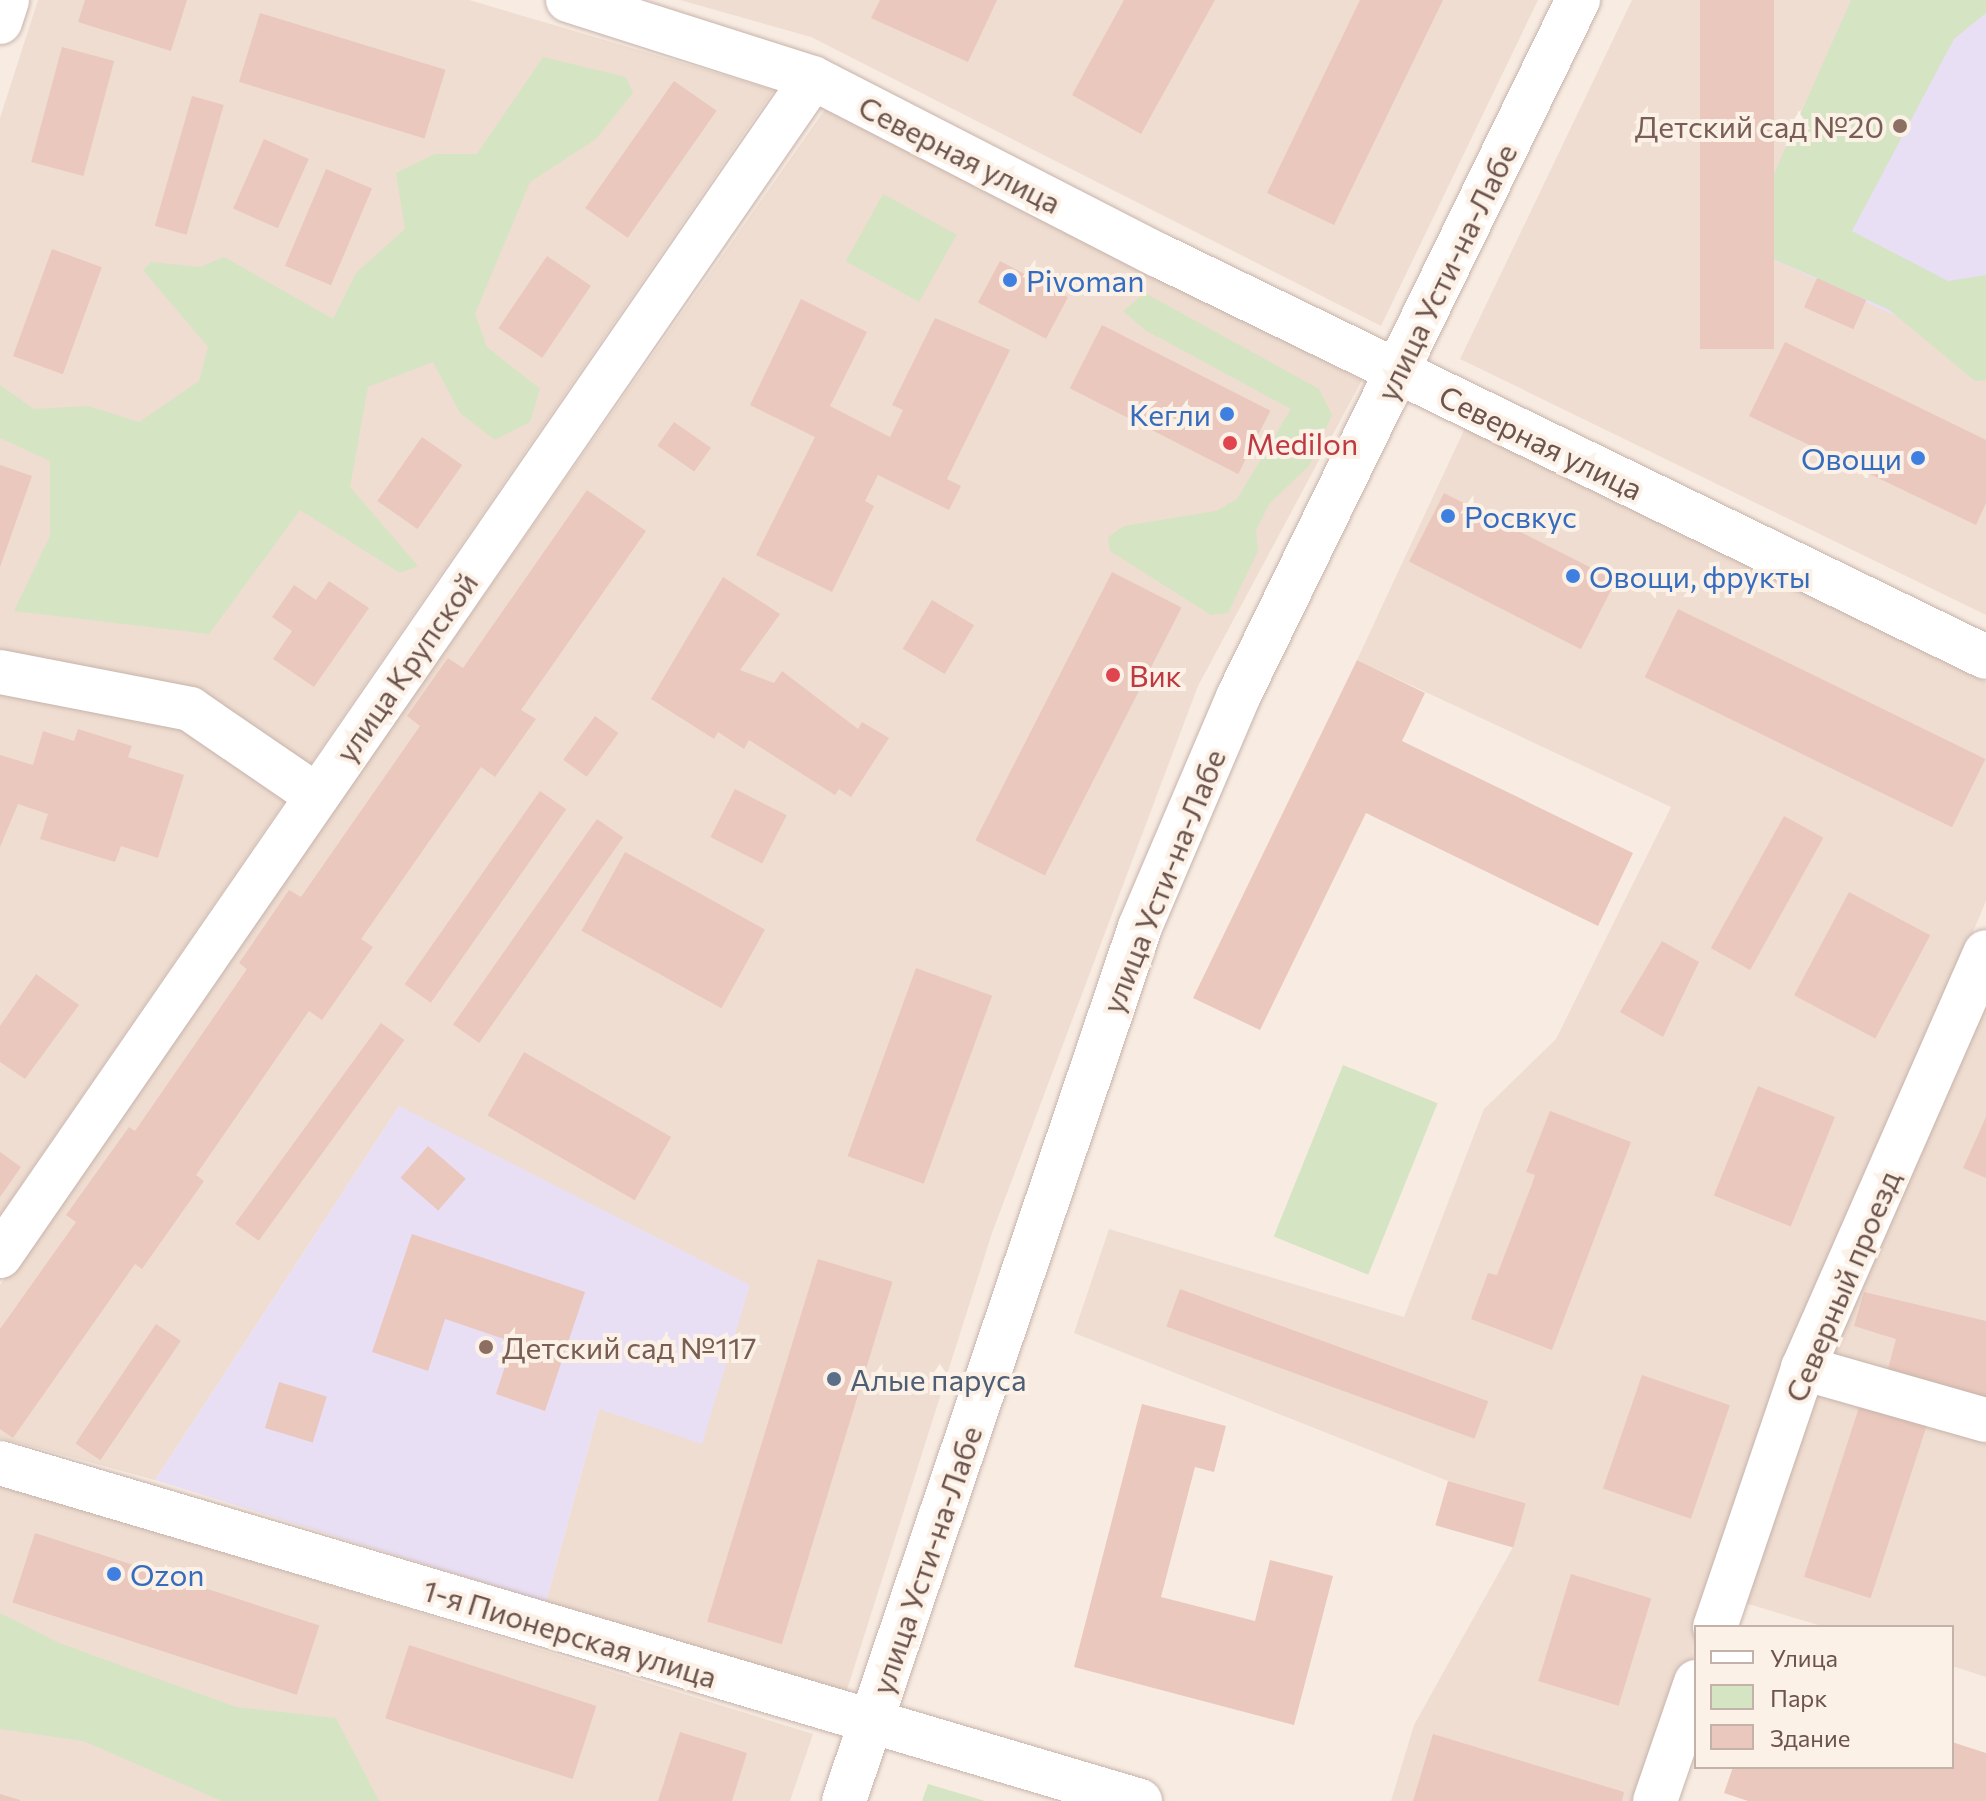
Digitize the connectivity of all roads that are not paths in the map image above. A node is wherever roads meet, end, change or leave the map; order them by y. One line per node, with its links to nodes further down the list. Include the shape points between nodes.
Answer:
1 (7, 0): 4 (street)
2 (568, 0): 5 (street, Северная улица)
3 (1578, 0): 6 (street, улица Усти-на-Лабе)
4 (0, 22)
5 (813, 78): 6 (street, Северная улица); 9 (street, улица Крупской)
6 (1397, 372): 7 (street, Северная улица); 17 (street, улица Усти-на-Лабе, via 1238,697 1140,927)
7 (1986, 657)
8 (0, 672): 9 (street, via 190,709)
9 (317, 796): 11 (street, улица Крупской)
10 (1986, 952): 12 (street, Северный проезд)
11 (0, 1256)
12 (1803, 1368): 13 (street); 15 (street, Северный проезд)
13 (1986, 1420)
14 (0, 1463): 17 (street, 1-я Пионерская улица)
15 (1716, 1625)
16 (1694, 1688): 20 (street)
17 (871, 1723): 18 (street, улица Усти-на-Лабе); 19 (street, 1-я Пионерская улица)
18 (844, 1801)
19 (1140, 1801)
20 (1655, 1801)

